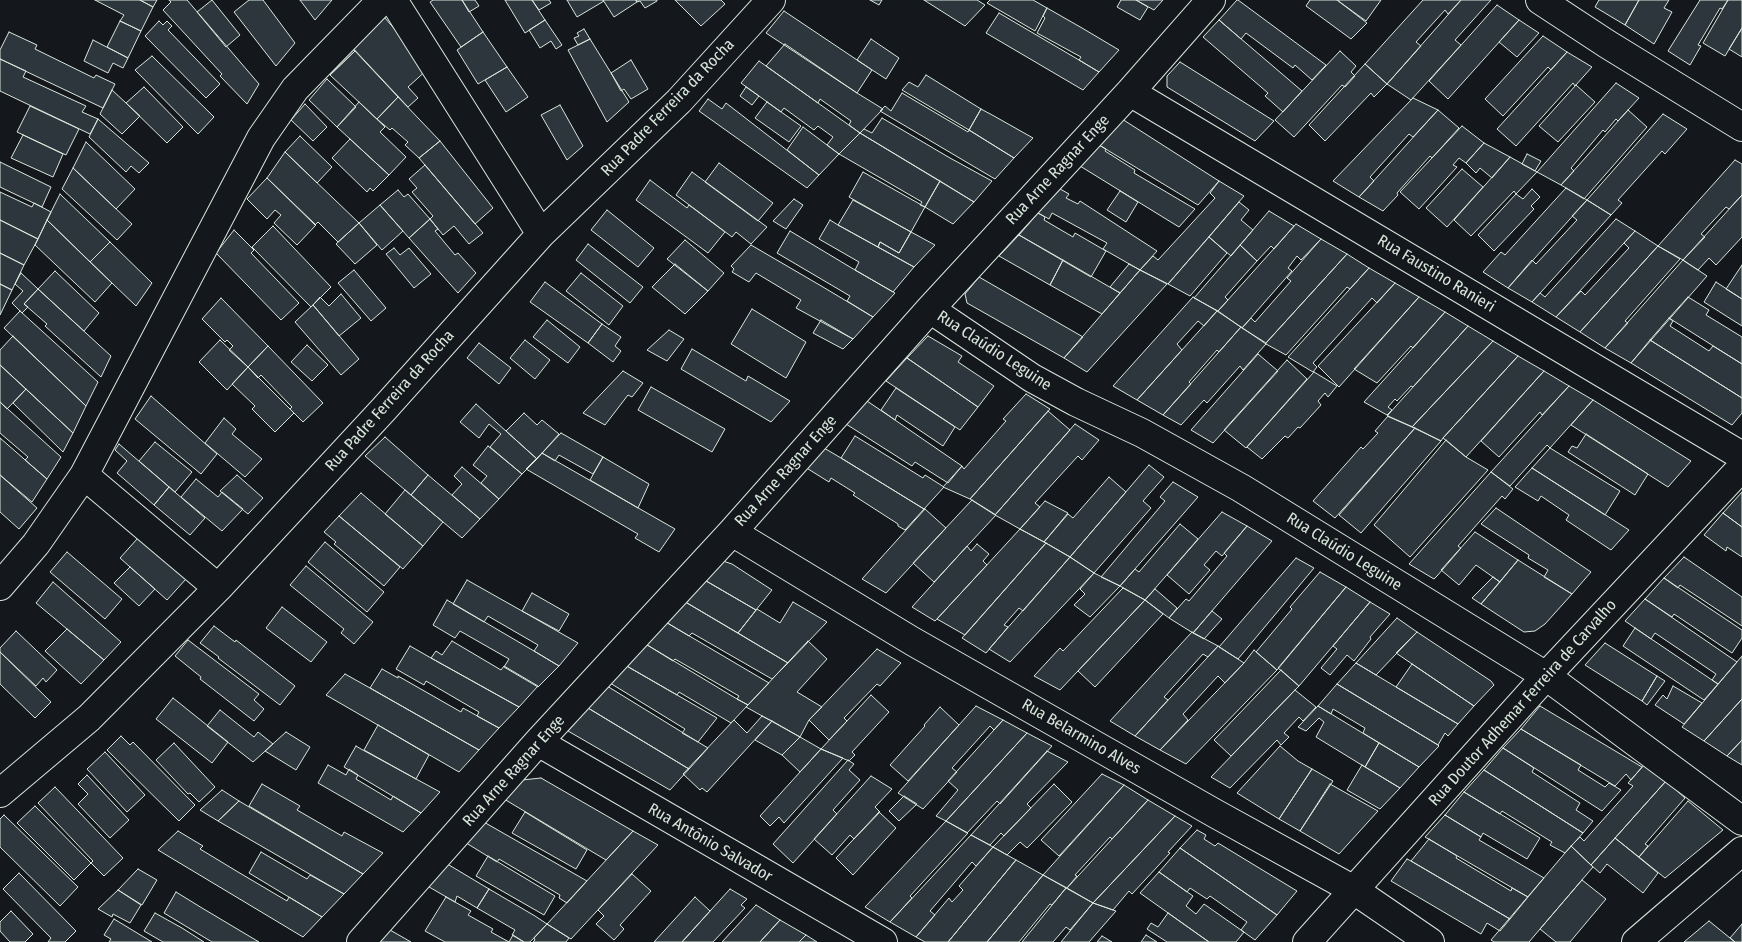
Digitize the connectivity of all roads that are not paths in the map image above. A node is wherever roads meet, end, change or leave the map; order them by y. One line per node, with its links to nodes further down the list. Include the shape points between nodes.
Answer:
1 (382, 0): 12 (street, via 296,89 261,138)
2 (393, 0): 8 (street)
3 (771, 0): 8 (street, Rua Padre Ferreira da Rocha, via 679,102)
4 (1211, 0): 6 (street, Rua Arne Ragnar Enge)
5 (1540, 0): 7 (street)
6 (1130, 92): 9 (street, Rua Arne Ragnar Enge); 10 (street, Rua Faustino Ranieri)
7 (1742, 128)
8 (541, 234): 15 (street, Rua Padre Ferreira da Rocha)
9 (930, 309): 13 (street, Rua Arne Ragnar Enge); 16 (street, Rua Claúdio Leguine, via 1032,378 1142,433 1241,488)
10 (1742, 456)
11 (1742, 467): 16 (street, Rua Doutor Adhemar Ferreira de Carvalho)
12 (84, 475): 14 (street, via 36,544); 15 (street)
13 (732, 532): 17 (street, Rua Arne Ragnar Enge); 21 (street, Rua Belarmino Alves, via 912,641)
14 (0, 586)
15 (218, 588): 18 (street, Rua Padre Ferreira da Rocha, via 89,718)
16 (1546, 676): 19 (street, Rua Claúdio Leguine); 21 (street, Rua Doutor Adhemar Ferreira de Carvalho)
17 (538, 742): 22 (street, Rua Arne Ragnar Enge); 23 (street, Rua Antônio Salvador)
18 (0, 793)
19 (1742, 821)
20 (1742, 851): 26 (street)
21 (1354, 890): 24 (street, Rua Doutor Adhemar Ferreira de Carvalho); 25 (street, Rua Belarmino Alves)
22 (361, 942)
23 (883, 942)
24 (1307, 942)
25 (1430, 942)
26 (1636, 942)

